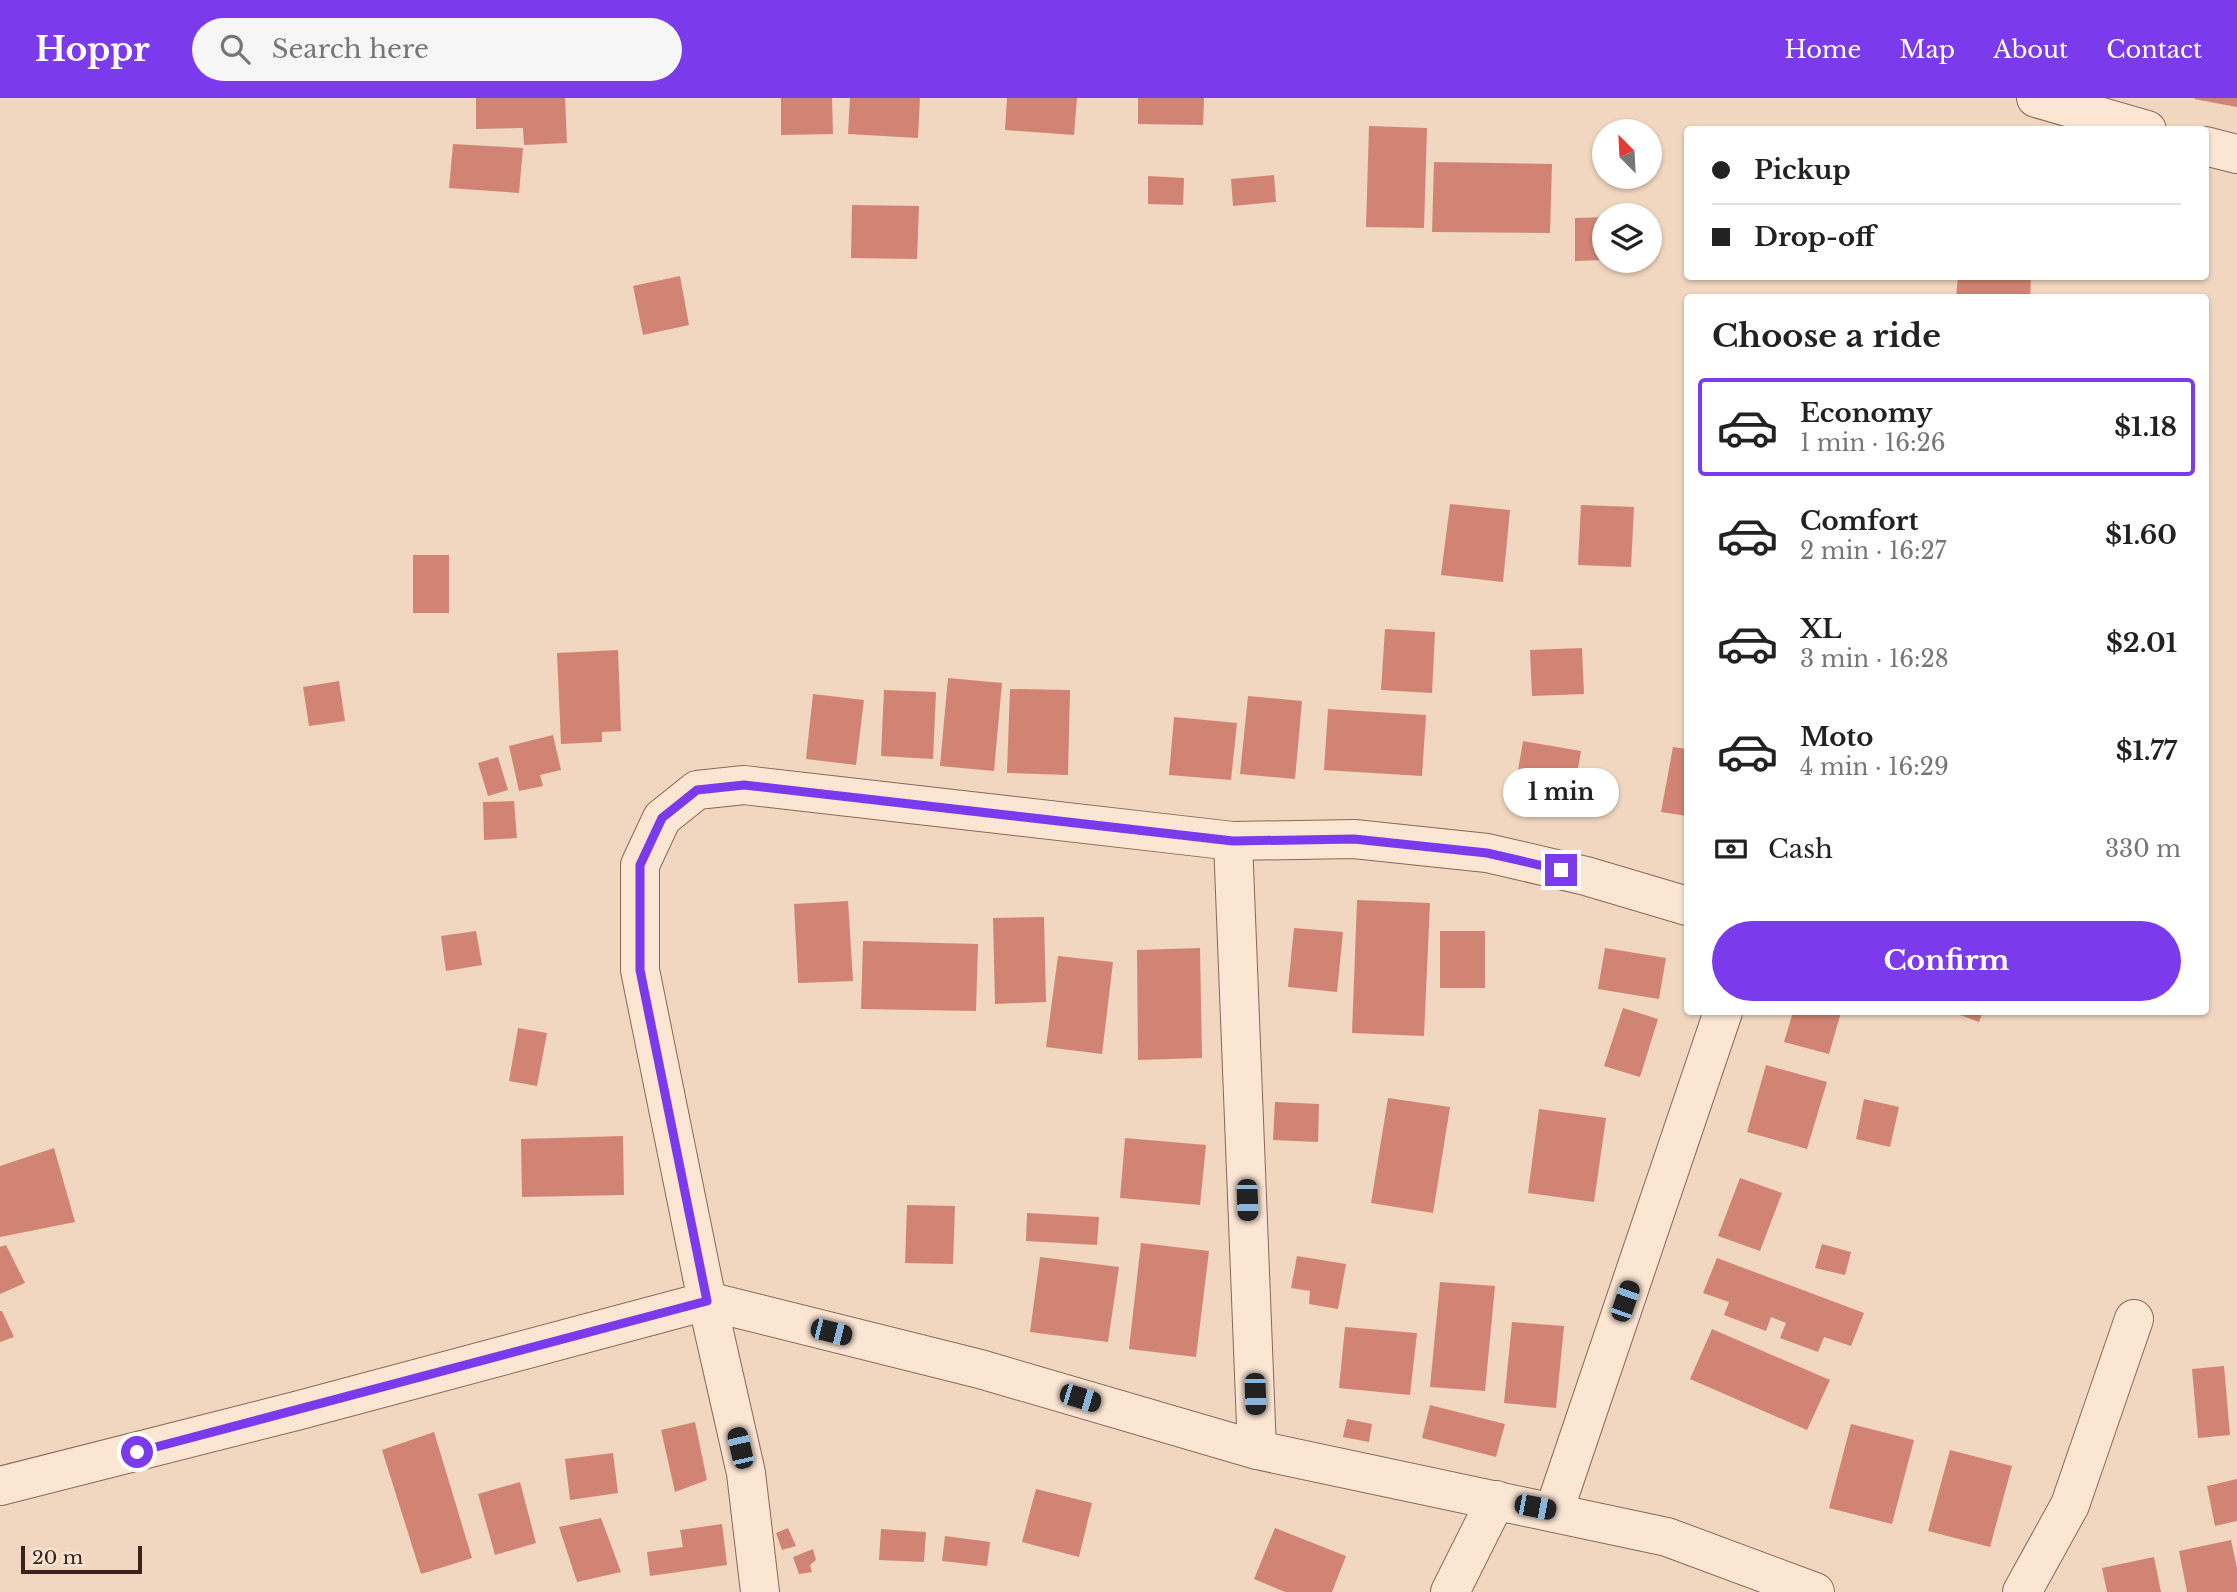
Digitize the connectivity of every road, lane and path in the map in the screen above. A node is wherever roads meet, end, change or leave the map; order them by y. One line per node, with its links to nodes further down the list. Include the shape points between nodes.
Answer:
1 (2036, 98): 2 (street)
2 (2133, 126)
3 (2209, 146): 4 (street)
4 (2237, 154)
5 (1233, 841): 6 (street, via 1354,839 1487,853); 8 (street, via 744,785 697,790 662,818 640,865 640,970); 10 (street)
6 (1684, 905)
7 (1722, 1015): 13 (street)
8 (707, 1301): 10 (street, via 980,1369); 11 (street); 14 (street, via 746,1473)
9 (2134, 1319): 17 (street, via 2070,1505)
10 (1257, 1450): 12 (street)
11 (0, 1486)
12 (1496, 1500): 13 (street); 15 (street)
13 (1554, 1511): 16 (street, via 1667,1536)
14 (760, 1592)
15 (1450, 1592)
16 (1815, 1592)
17 (2022, 1592)

